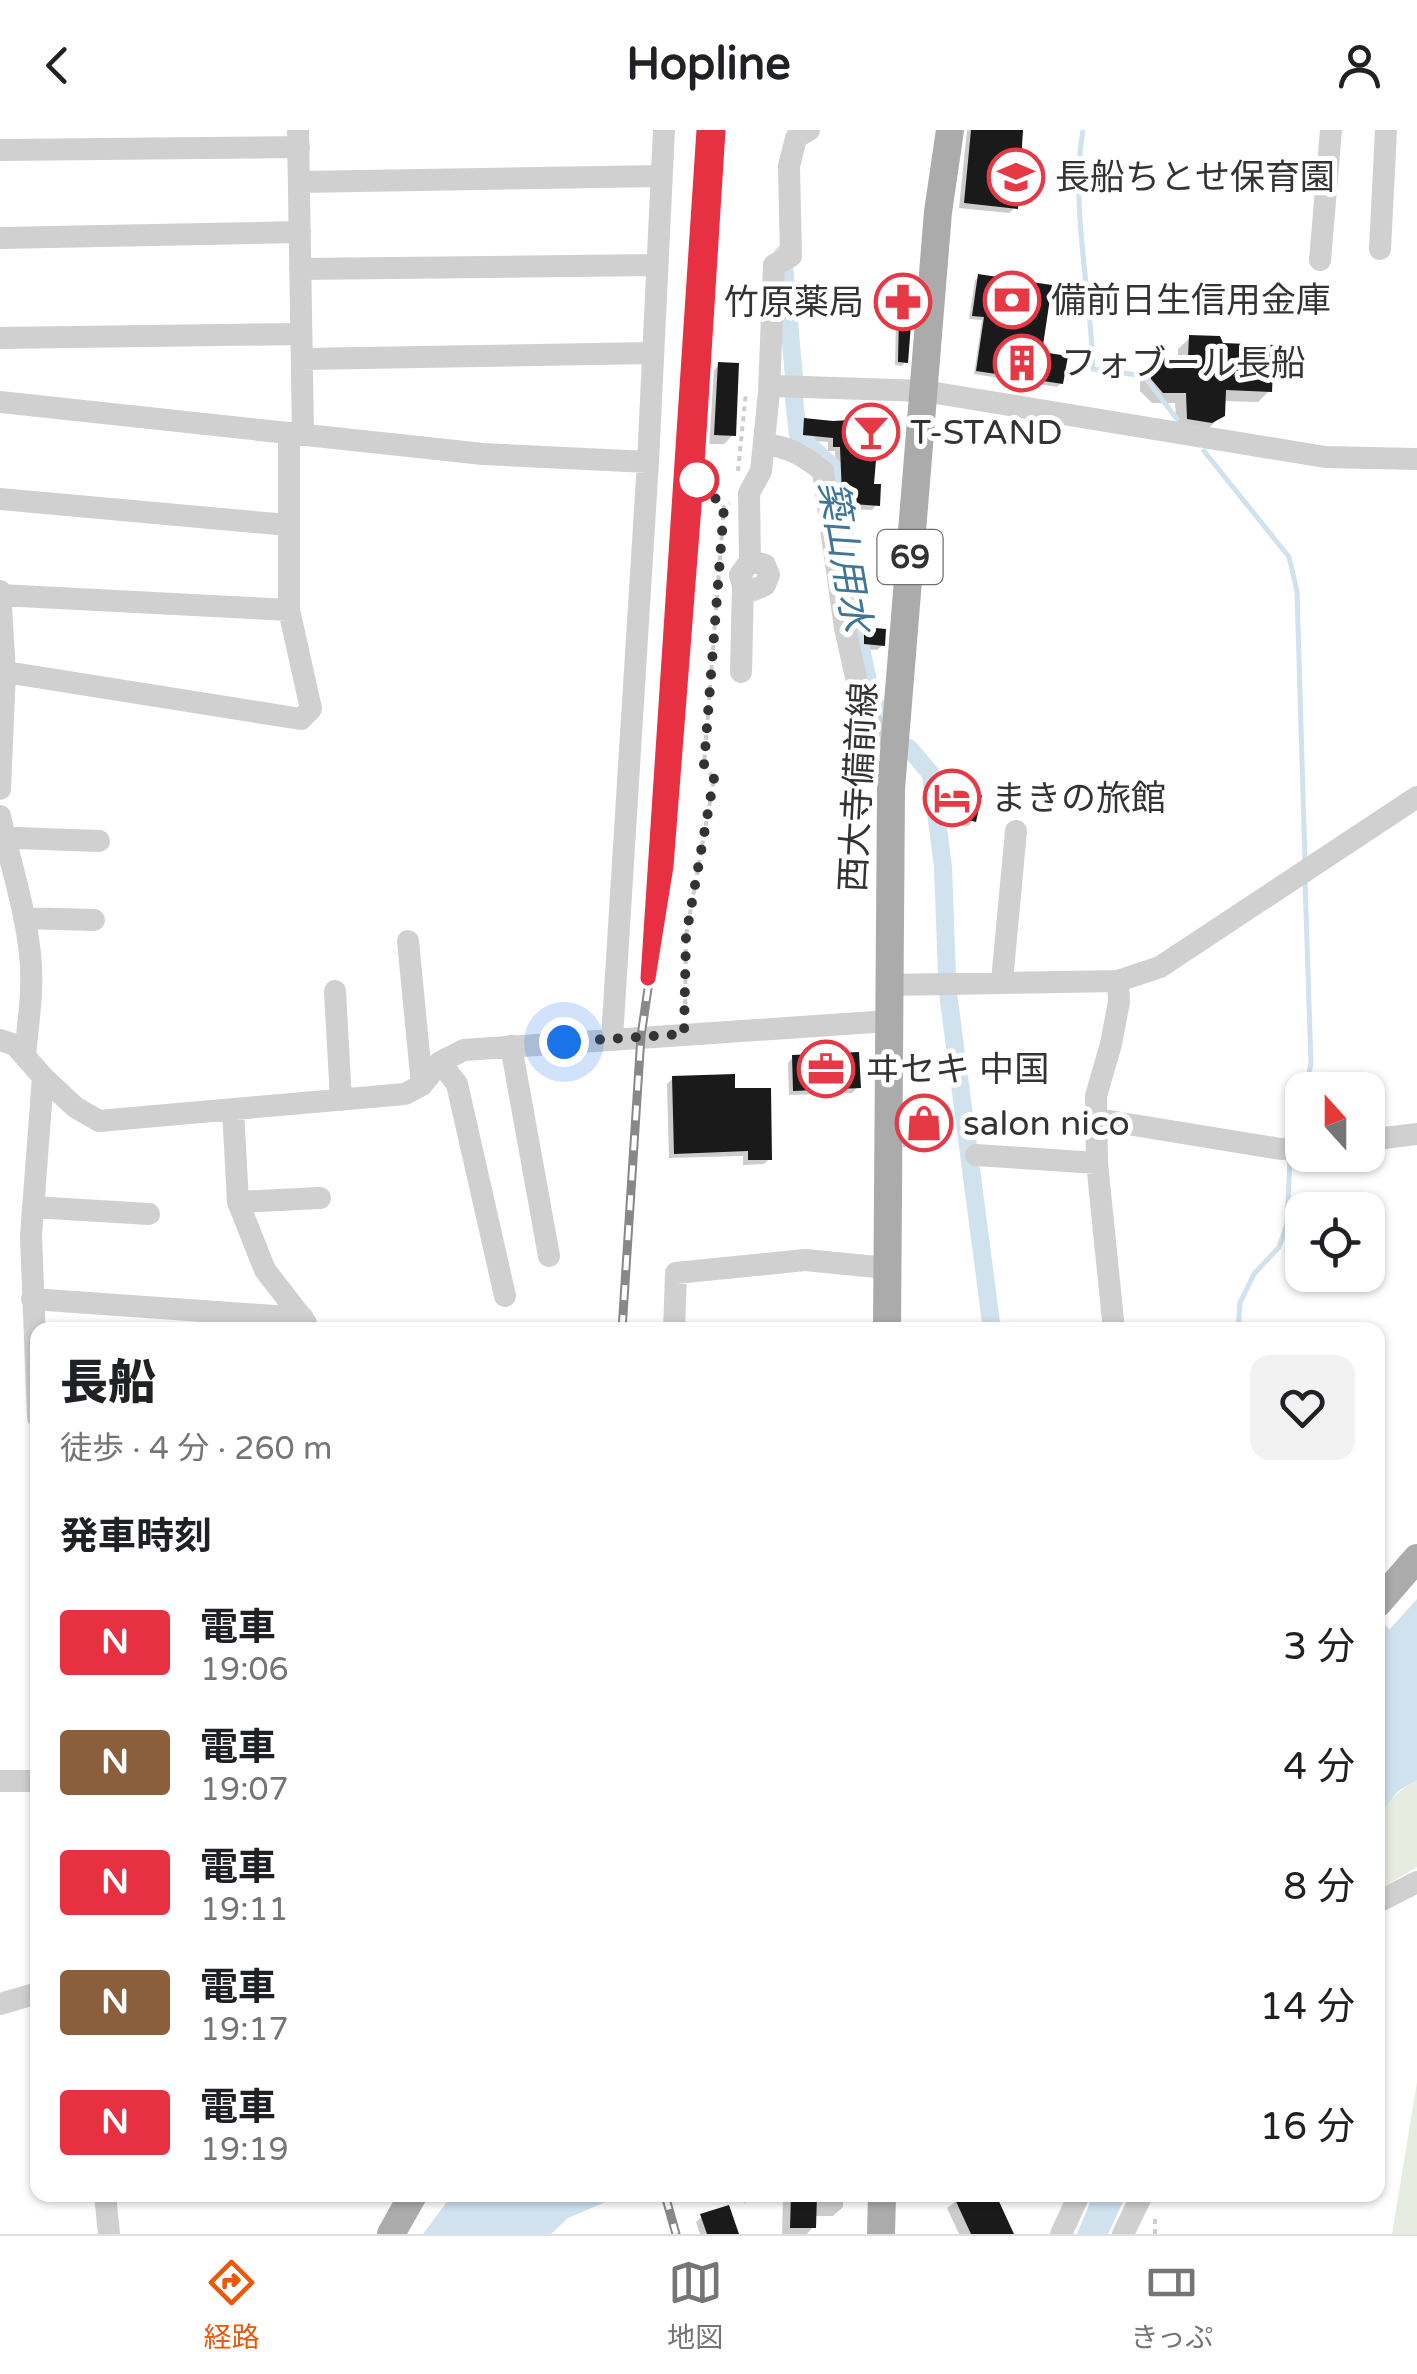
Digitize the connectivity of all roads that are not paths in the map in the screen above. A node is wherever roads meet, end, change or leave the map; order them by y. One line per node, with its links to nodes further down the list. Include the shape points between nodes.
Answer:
1 (664, 130): 8 (street)
2 (809, 130): 21 (street, via 796,138 789,166 782,260)
3 (950, 130): 20 (main road, 西大寺備前線 / 69)
4 (1331, 130): 13 (street)
5 (1386, 130): 12 (street)
6 (298, 138): 7 (street); 9 (street)
7 (0, 150)
8 (661, 176): 9 (street); 14 (street)
9 (299, 182): 10 (street)
10 (300, 232): 11 (street); 15 (street)
11 (0, 238)
12 (1380, 249)
13 (1320, 260)
14 (656, 265): 15 (street); 18 (street)
15 (300, 269): 16 (street)
16 (302, 334): 17 (street); 19 (street)
17 (0, 338)
18 (652, 353): 19 (street); 26 (street)
19 (302, 359): 23 (street)
20 (924, 390): 21 (street, via 775,386); 25 (street, via 1325,457); 33 (main road, 西大寺備前線 / 69)
21 (757, 392): 24 (street)
22 (2, 409): 23 (street)
23 (296, 434): 26 (street, via 483,454); 28 (street)
24 (764, 444): 29 (street, via 761,471 749,493 750,561 740,574); 33 (street, via 786,447 823,471 844,628 862,705)
25 (1417, 459)
26 (648, 462): 48 (street)
27 (0, 499): 28 (street)
28 (288, 525): 31 (street)
29 (752, 587)
30 (0, 594): 31 (street); 32 (street)
31 (289, 610): 32 (street, via 311,709 300,719)
32 (2, 671): 34 (street)
33 (895, 743): 45 (main road, 西大寺備前線 / 69)
34 (0, 789)
35 (1417, 796): 44 (street, via 1160,967)
36 (0, 816): 39 (street)
37 (1016, 832): 43 (street)
38 (99, 841): 39 (street)
39 (3, 842): 40 (street)
40 (24, 918): 41 (street); 51 (street, via 31,997)
41 (94, 920)
42 (408, 940): 54 (street)
43 (1002, 981): 44 (street); 45 (street)
44 (1118, 982): 57 (street)
45 (889, 985): 47 (main road, 西大寺備前線 / 69)
46 (335, 991): 55 (street)
47 (888, 1021): 48 (street); 68 (main road, 西大寺備前線 / 69)
48 (612, 1039): 50 (street)
49 (0, 1040): 51 (street)
50 (511, 1046): 52 (street, via 464,1050); 67 (street)
51 (25, 1056): 53 (street)
52 (440, 1062): 54 (street); 69 (street, via 457,1084)
53 (43, 1077): 56 (street, via 100,1121); 65 (street)
54 (422, 1086): 55 (street)
55 (341, 1100): 56 (street)
56 (232, 1110): 64 (street)
57 (1097, 1119): 60 (street); 62 (street)
58 (1417, 1134): 59 (street)
59 (1385, 1138)
60 (1285, 1149)
61 (976, 1156): 62 (street)
62 (1097, 1163): 76 (street)
63 (320, 1198): 64 (street)
64 (238, 1202): 73 (street, via 265,1270)
65 (33, 1207): 66 (street); 70 (street)
66 (149, 1214)
67 (549, 1256)
68 (887, 1268): 74 (street, via 805,1260 676,1273); 75 (main road, 西大寺備前線 / 69)
69 (505, 1296)
70 (32, 1298): 71 (street); 72 (street)
71 (33, 1322)
72 (285, 1322)
73 (304, 1322)
74 (674, 1322)
75 (887, 1322)
76 (1113, 1322)
77 (1417, 1558): 78 (main road)
78 (1385, 1595)
79 (0, 1781): 80 (street)
80 (30, 1781)
81 (1417, 1882): 82 (street)
82 (1385, 1898)
83 (30, 1995): 84 (street)
84 (0, 2004)
85 (106, 2202): 90 (street)
86 (409, 2202): 91 (main road)
87 (882, 2202): 92 (main road)
88 (1076, 2202): 93 (street)
89 (1139, 2202): 94 (street)
90 (110, 2234)
91 (390, 2234)
92 (881, 2234)
93 (1061, 2234)
94 (1123, 2234)

